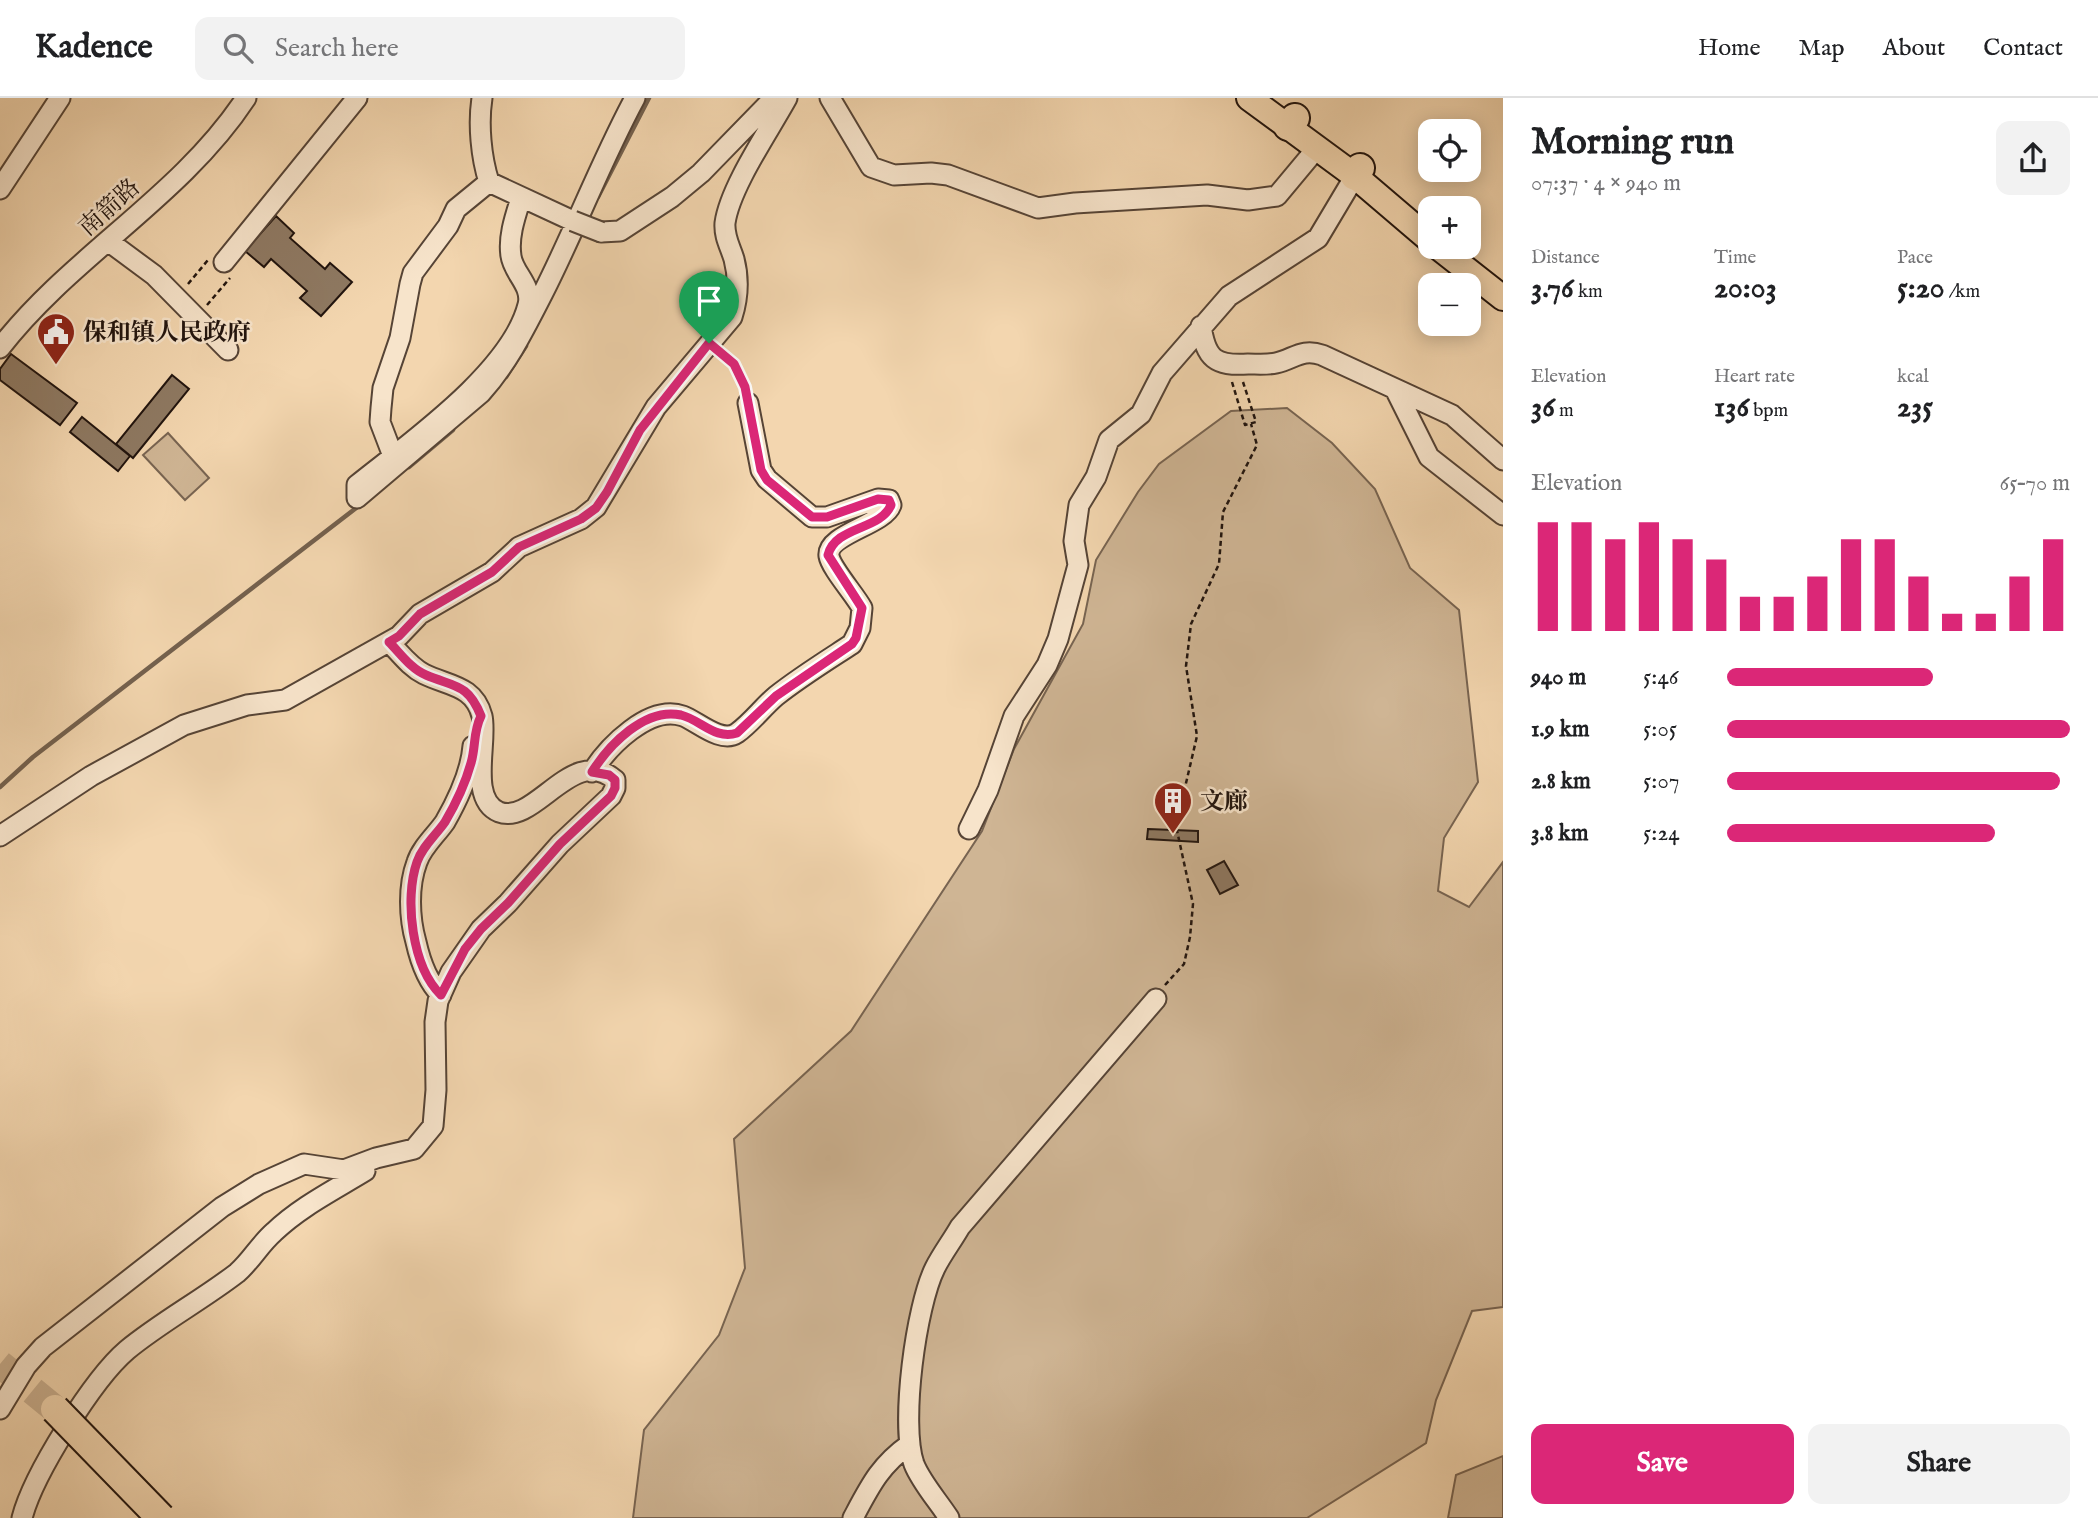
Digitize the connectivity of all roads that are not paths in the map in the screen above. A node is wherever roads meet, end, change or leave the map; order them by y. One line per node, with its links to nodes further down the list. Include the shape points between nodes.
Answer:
1 (60, 98): 15 (street)
2 (246, 98): 19 (street, 南箭路, via 164,192)
3 (357, 98): 22 (street)
4 (482, 98): 14 (street, via 481,132)
5 (635, 98): 30 (street, via 559,262 496,375 481,393 357,498 357,485)
6 (774, 98): 16 (street, bridge, via 701,173 620,231 601,232)
7 (787, 98): 33 (street, via 730,202 725,232 738,281 732,317 640,430 596,508 519,547 492,572 420,614)
8 (830, 98): 12 (street, via 871,167 894,175 948,175 1038,208 1207,195 1265,199 1278,196)
9 (1249, 98): 11 (main road)
10 (1268, 98): 11 (main road)
11 (1291, 122): 12 (main road); 13 (main road)
12 (1317, 148): 13 (main road)
13 (1358, 172): 17 (main road); 18 (main road); 25 (street, via 1318,238 1245,283)
14 (489, 182): 16 (street); 30 (street, via 456,209 410,284 381,408 382,429)
15 (0, 189)
16 (521, 198): 30 (street, via 510,257 525,284 529,303 513,336 475,386)
17 (1418, 217)
18 (1418, 229)
19 (108, 241): 26 (street, 南箭路, via 23,318); 27 (street, via 154,275)
20 (1453, 259): 24 (main road)
21 (1469, 259): 23 (main road)
22 (222, 266)
23 (1503, 285)
24 (1503, 298)
25 (1201, 326): 28 (street, via 1208,352 1226,365 1276,363 1310,351); 36 (street, via 1162,373 1141,414 1109,440 1096,477 1079,505 1076,575 1058,639 1014,716)
26 (0, 348)
27 (228, 350)
28 (1396, 391): 31 (street, via 1452,415); 32 (street, via 1429,457)
29 (748, 402): 35 (street, via 761,470 812,517 889,500 887,514 839,540 828,555 862,608 856,638 776,696 737,733 713,732 678,715 652,719 633,727)
30 (393, 456)
31 (1503, 460)
32 (1503, 515)
33 (389, 642): 34 (street, via 426,675 462,687); 37 (street, via 285,700 247,705 172,731 91,776)
34 (481, 716): 35 (street, via 483,792 498,811 521,810 567,777); 38 (street, via 475,728 472,762 412,878 412,927 418,953)
35 (592, 772): 38 (street, via 615,780 611,796 481,929)
36 (969, 829)
37 (0, 836)
38 (441, 995): 40 (street, via 435,1022 433,1126 414,1149)
39 (1156, 999): 43 (street, via 960,1227 934,1268 910,1371)
40 (396, 1152): 41 (street, via 344,1170 304,1164 259,1184 222,1208 43,1347); 44 (street, via 300,1211 237,1273 126,1351 92,1390 36,1481)
41 (0, 1409)
42 (55, 1409): 45 (highway, bridge)
43 (910, 1444): 46 (street, via 875,1476); 47 (street, via 915,1465)
44 (22, 1518)
45 (161, 1518)
46 (853, 1518)
47 (949, 1518)

